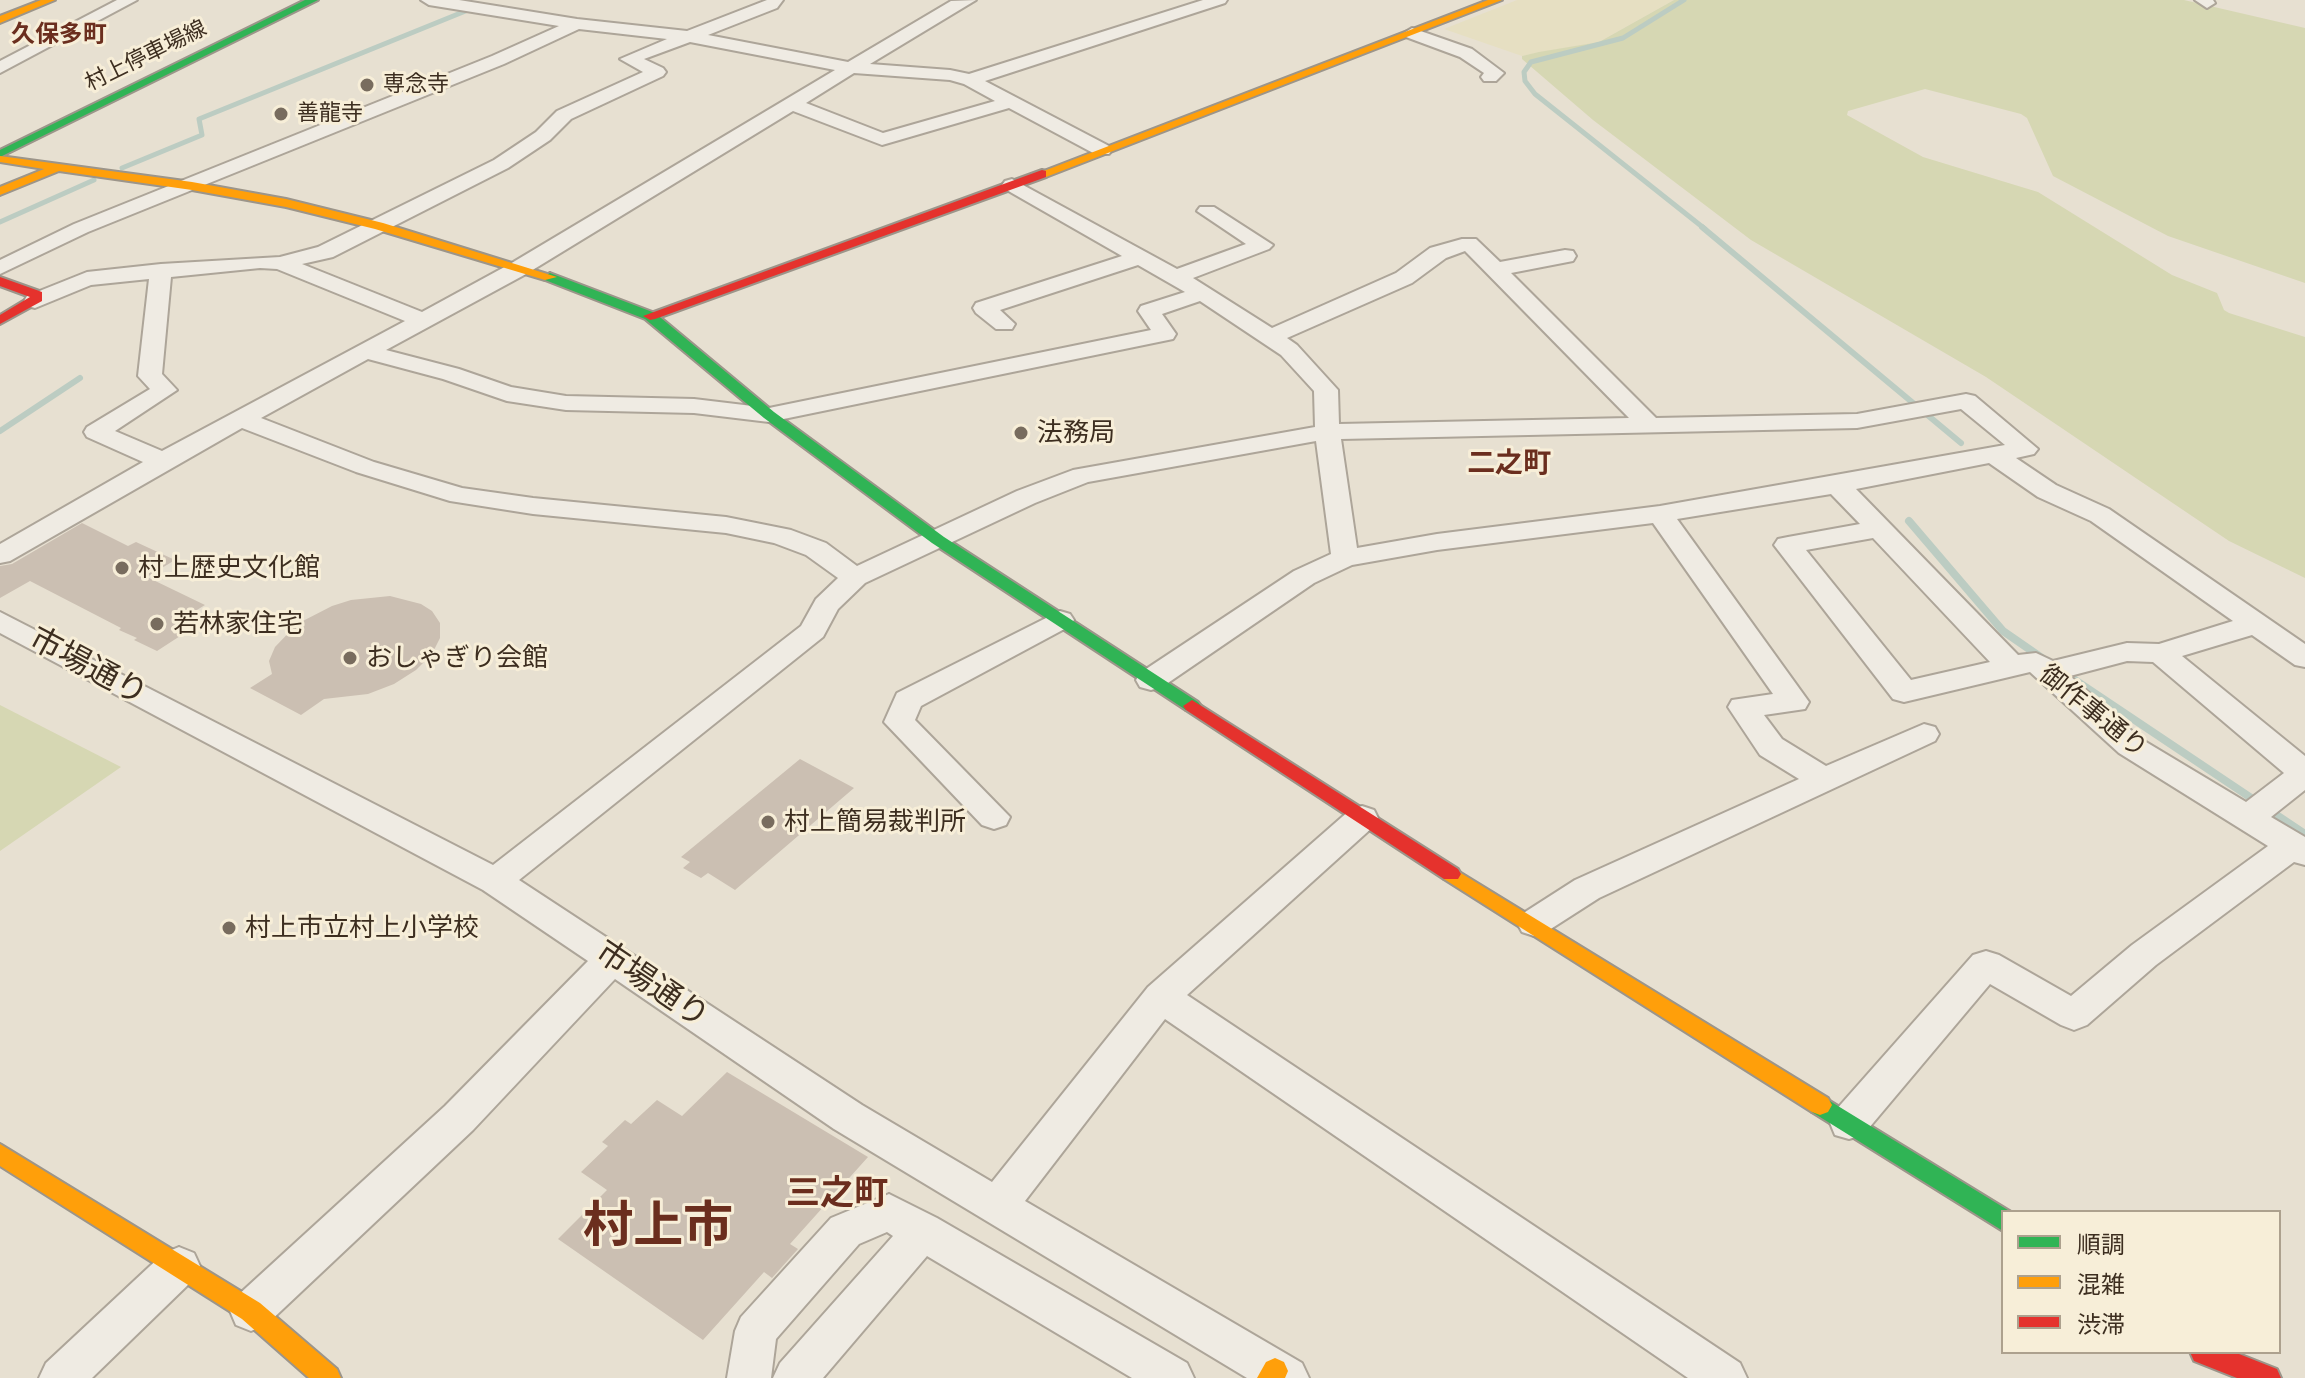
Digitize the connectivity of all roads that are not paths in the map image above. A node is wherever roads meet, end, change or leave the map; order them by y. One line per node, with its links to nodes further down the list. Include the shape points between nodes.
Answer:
1 (47, 0): 11 (street)
2 (129, 0): 15 (street)
3 (313, 0): 22 (street, 村上停車場線)
4 (429, 0): 10 (street)
5 (537, 0): 10 (street)
6 (775, 0): 14 (street)
7 (968, 0): 16 (street)
8 (1219, 0): 18 (street)
9 (1497, 0): 13 (street)
10 (501, 11): 12 (street)
11 (0, 20)
12 (577, 24): 14 (street); 25 (street)
13 (1412, 33): 17 (street, via 1466,53 1495,73); 21 (street)
14 (687, 36): 16 (street); 28 (street, via 629,59 657,72 564,115 501,164)
15 (0, 68)
16 (851, 68): 18 (street); 20 (street)
17 (1490, 77)
18 (970, 80): 19 (street)
19 (1010, 102): 20 (street, via 882,139); 21 (street)
20 (792, 104): 33 (street)
21 (1102, 150): 24 (street)
22 (0, 157): 23 (street, 村上停車場線)
23 (59, 167): 25 (street, 村上停車場線); 26 (street)
24 (1012, 185): 30 (street); 40 (street)
25 (192, 186): 28 (street, 村上停車場線); 32 (street, via 81,228)
26 (0, 191)
27 (1207, 211): 36 (street, via 1262,245)
28 (379, 226): 31 (street, via 325,252); 33 (street, 村上停車場線)
29 (1565, 256): 34 (street)
30 (1141, 257): 36 (street); 43 (street, via 984,308)
31 (280, 263): 35 (street); 42 (street)
32 (0, 268)
33 (518, 269): 40 (street, 村上停車場線); 42 (street)
34 (1497, 269): 44 (street, via 1469,243 1438,253 1404,278); 48 (street)
35 (161, 270): 39 (street, via 87,279); 51 (street, via 150,376 165,390 96,432)
36 (1177, 277): 38 (street)
37 (0, 281): 39 (street, via 27,289 37,295)
38 (1203, 293): 44 (street); 46 (street, via 1149,311 1165,334)
39 (35, 301): 41 (street)
40 (650, 316): 46 (street, 村上停車場線)
41 (0, 320)
42 (424, 321): 45 (street)
43 (1004, 324)
44 (1269, 338): 49 (street, via 1289,350 1326,390)
45 (368, 352): 46 (street, via 507,394 566,403 694,406); 47 (street)
46 (769, 415): 55 (street, 村上停車場線)
47 (241, 419): 51 (street); 58 (street, via 365,467 459,495 781,536 816,549)
48 (1650, 426): 49 (street); 50 (street, via 1857,421 1966,401 2025,449)
49 (1327, 432): 55 (street, via 1082,475); 57 (street)
50 (1995, 456): 52 (street); 61 (street, via 2047,491 2100,515)
51 (163, 461): 56 (street)
52 (1837, 485): 53 (street); 54 (street, 御作事通り)
53 (1660, 514): 57 (street); 69 (street, via 1794,702 1743,707 1771,747)
54 (1879, 529): 64 (street, 御作事通り); 64 (street, via 1788,545 1904,692)
55 (938, 540): 58 (street); 59 (street, 村上停車場線)
56 (0, 555)
57 (1345, 558): 66 (street, via 1304,577)
58 (855, 577): 74 (street, via 826,605 813,631)
59 (1060, 620): 66 (street, 村上停車場線); 70 (street, via 908,700 899,722)
60 (0, 621): 74 (street, 市場通り)
61 (2256, 624): 62 (street); 63 (street)
62 (2160, 653): 65 (street, via 2127,652); 68 (street)
63 (2305, 658)
64 (2011, 666): 65 (street, 御作事通り, via 2036,662)
65 (2048, 672): 72 (street, 御作事通り, via 2130,746)
66 (1151, 680): 71 (street, 村上停車場線)
67 (1924, 734): 69 (street)
68 (2305, 773): 72 (street)
69 (1825, 780): 75 (street, via 1587,889)
70 (994, 817)
71 (1362, 818): 75 (street, 村上停車場線); 77 (street)
72 (2248, 818): 73 (street, 御作事通り)
73 (2299, 849): 78 (street, via 2144,955 2074,1015 1986,965)
74 (495, 881): 76 (street, 市場通り)
75 (1534, 923): 78 (street, 村上停車場線)
76 (613, 958): 80 (street, 市場通り, via 848,1117); 84 (street, via 459,1118)
77 (1161, 997): 80 (street); 92 (street)
78 (1849, 1123): 81 (street, 村上停車場線)
79 (0, 1154): 83 (street)
80 (998, 1205): 86 (street, 市場通り)
81 (2001, 1219)
82 (923, 1231): 89 (street, via 889,1212 845,1231 756,1331); 90 (street); 91 (street)
83 (179, 1266): 84 (street); 87 (street)
84 (251, 1311): 88 (street)
85 (2206, 1354): 93 (street); 94 (street)
86 (1277, 1376)
87 (61, 1378)
88 (328, 1378)
89 (749, 1378)
90 (795, 1378)
91 (1172, 1378)
92 (1725, 1378)
93 (2204, 1378)
94 (2268, 1378)

